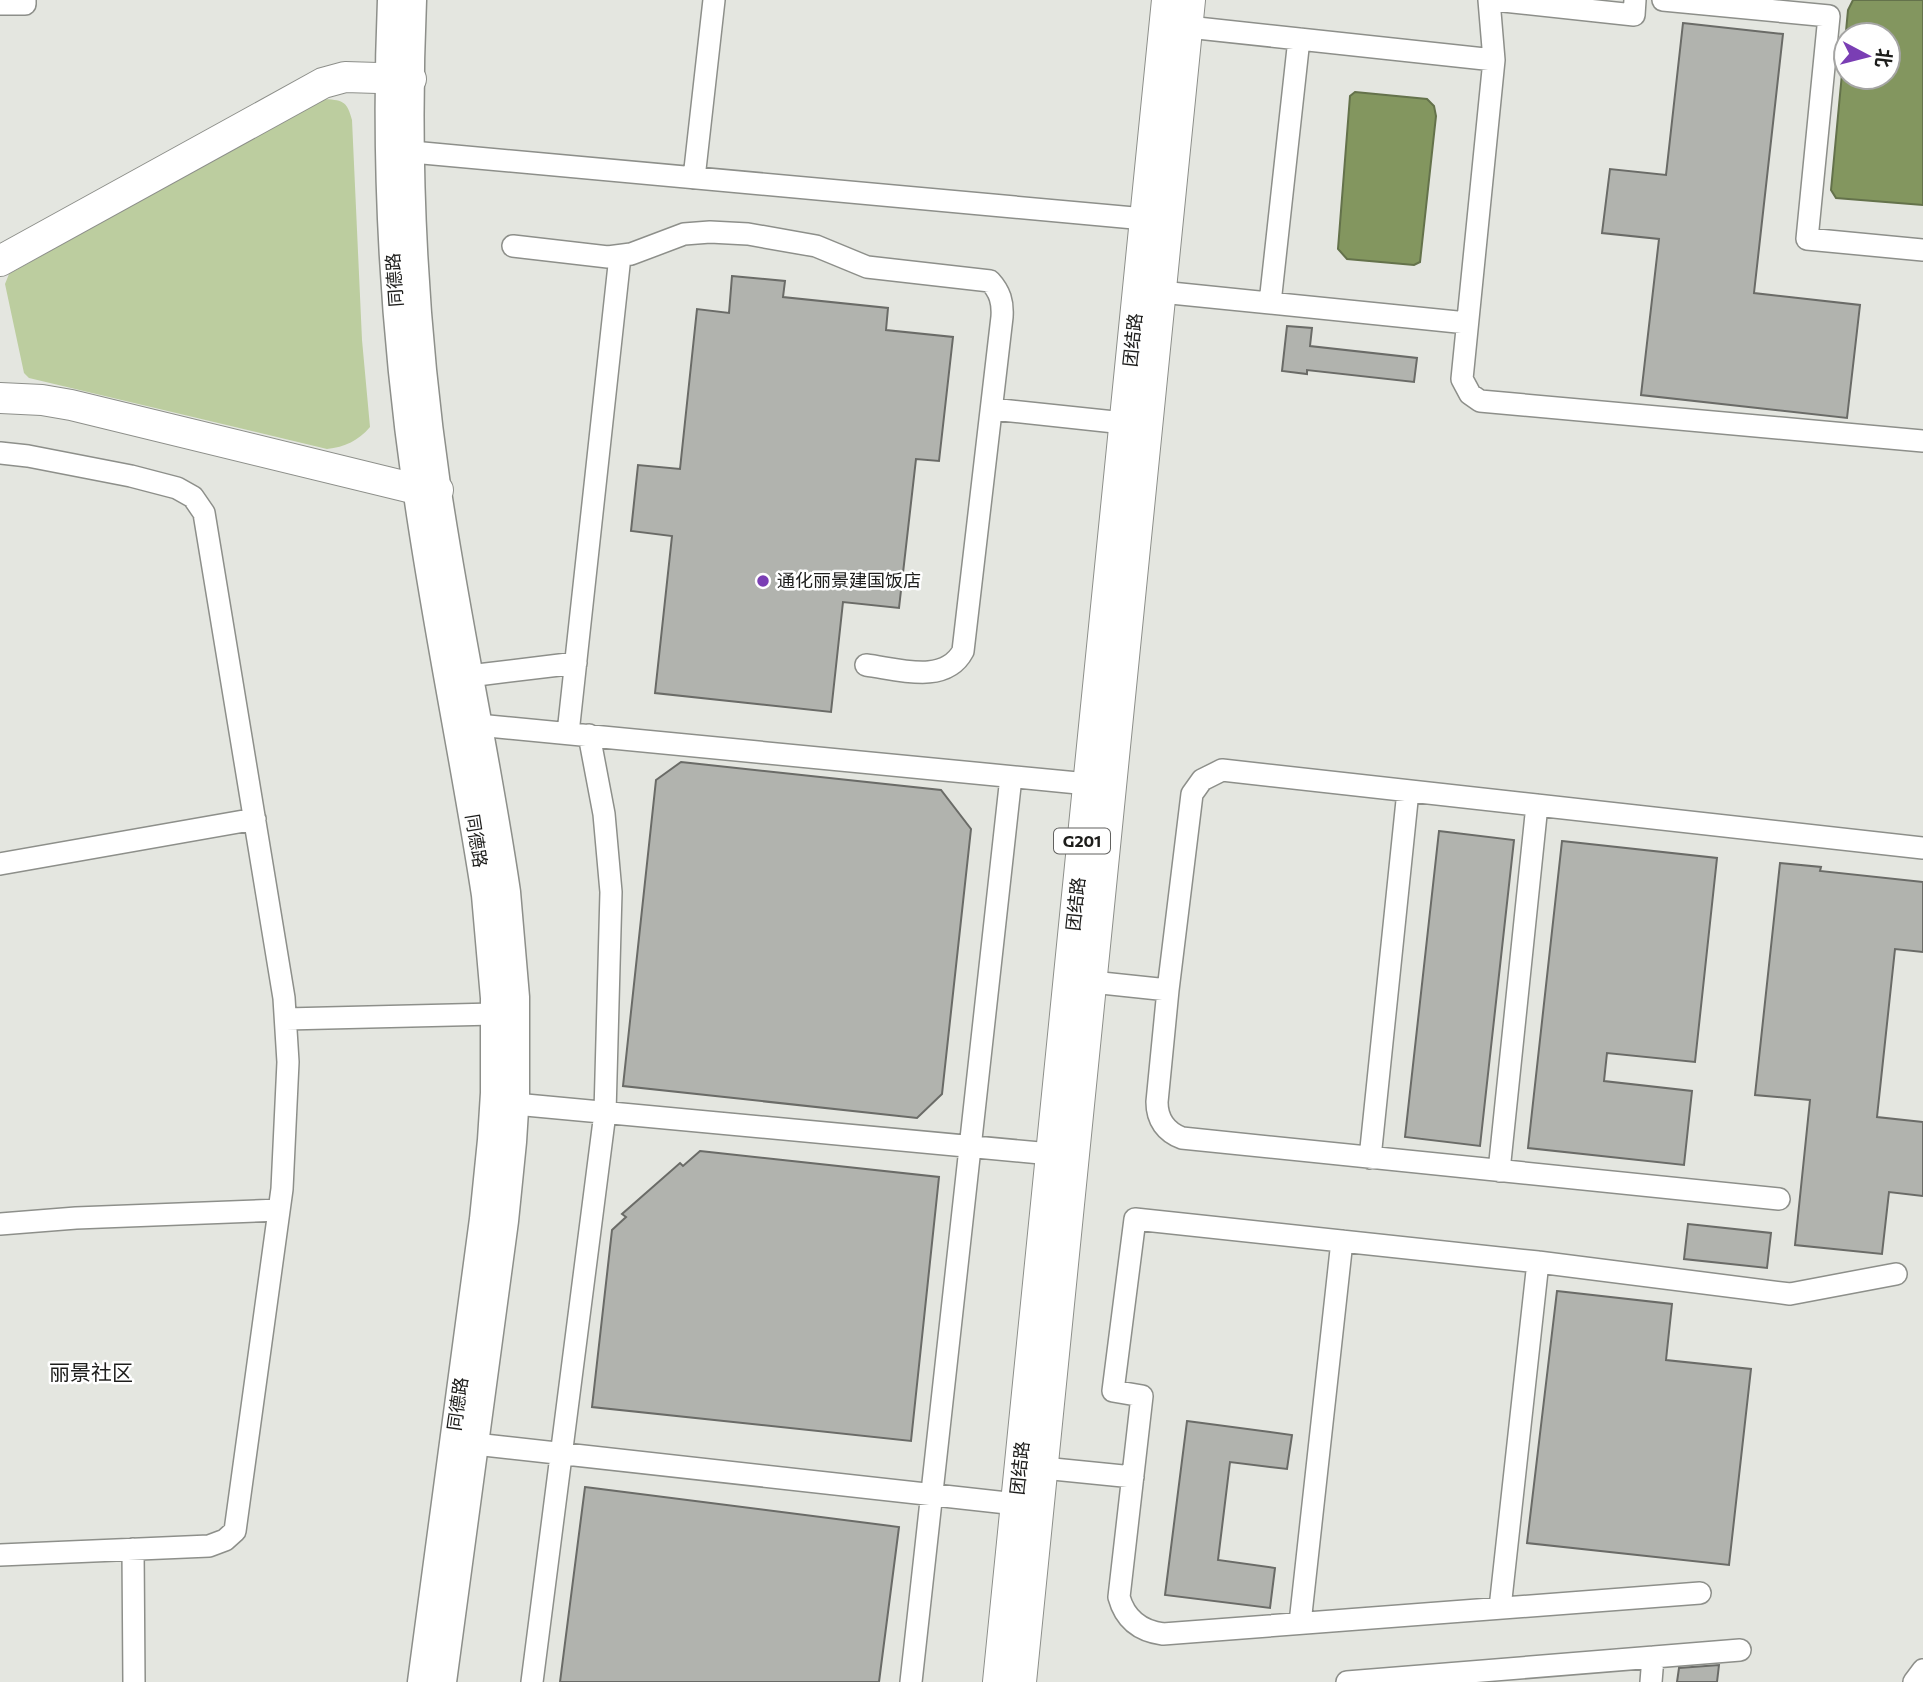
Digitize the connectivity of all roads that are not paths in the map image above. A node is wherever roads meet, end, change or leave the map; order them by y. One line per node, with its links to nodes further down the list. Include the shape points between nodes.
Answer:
1 (25, 0): 9 (street, via 25,4)
2 (391, 0): 13 (main road, 同德路)
3 (413, 0): 13 (main road, 同德路)
4 (714, 0): 15 (street)
5 (1167, 0): 16 (highway, 团结路 / G201)
6 (1491, 0): 7 (street, via 1634,15); 12 (street)
7 (1635, 0)
8 (1662, 0): 18 (street, via 1829,16 1807,239)
9 (0, 4)
10 (1189, 13): 11 (street); 21 (highway, 团结路 / G201)
11 (1299, 39): 12 (street); 22 (street)
12 (1494, 60): 23 (street)
13 (400, 79): 14 (main road, 同德路); 20 (highway, via 345,77 323,83); 29 (main road, 同德路, via 391,202 397,313)
14 (412, 152): 15 (street); 29 (main road, 同德路)
15 (694, 178): 16 (street)
16 (1145, 219): 26 (highway, 团结路 / G201)
17 (513, 246): 19 (street)
18 (1923, 250)
19 (620, 256): 25 (street, via 684,234 722,232 816,246 867,267 990,281 1003,309); 30 (street)
20 (0, 261)
21 (1161, 292): 22 (street); 42 (highway, 团结路 / G201)
22 (1270, 303): 23 (street)
23 (1467, 323): 27 (street, via 1462,379 1480,401)
24 (0, 398): 29 (highway, via 71,405)
25 (992, 409): 26 (street); 31 (street, via 963,651 952,666 936,672)
26 (1125, 423): 36 (highway, 团结路 / G201)
27 (1923, 441)
28 (0, 453): 39 (street, via 131,476 177,488 200,505)
29 (427, 490): 32 (main road, 同德路); 44 (main road, 同德路, via 485,895)
30 (576, 663): 32 (street); 34 (street)
31 (866, 665)
32 (469, 676): 33 (main road, 同德路)
33 (478, 725): 34 (street); 46 (main road, 同德路, via 513,944)
34 (578, 734): 35 (street); 47 (street, via 604,814 611,892)
35 (1010, 777): 36 (street); 48 (street)
36 (1088, 784): 49 (highway, 团结路 / G201)
37 (1408, 791): 38 (street); 43 (street, via 1222,770 1202,780 1189,803); 50 (street)
38 (1537, 805): 40 (street); 51 (street)
39 (255, 819): 41 (street); 45 (street)
40 (1923, 848)
41 (0, 864)
42 (1092, 982): 43 (street); 60 (highway, 团结路 / G201)
43 (1168, 990): 50 (street, via 1157,1110 1166,1129 1182,1138)
44 (494, 1014): 45 (street); 74 (main road, 同德路, via 494,1093 483,1219)
45 (286, 1019): 53 (street, via 288,1062)
46 (515, 1104): 47 (street); 58 (main road, 同德路, via 505,1221)
47 (605, 1113): 48 (street); 59 (street)
48 (970, 1146): 49 (street); 62 (street)
49 (1051, 1154): 63 (highway, 团结路 / G201)
50 (1370, 1158): 51 (street)
51 (1499, 1171): 52 (street)
52 (1779, 1199)
53 (279, 1210): 54 (street); 64 (street, via 235,1531 209,1546)
54 (0, 1224)
55 (1342, 1241): 56 (street); 61 (street, via 1135,1219 1113,1391 1142,1396); 68 (street)
56 (1538, 1262): 57 (street, via 1790,1294); 67 (street)
57 (1896, 1274)
58 (475, 1444): 59 (street); 75 (main road, 同德路)
59 (561, 1453): 62 (street); 76 (street)
60 (1043, 1468): 61 (street); 79 (highway, 团结路 / G201)
61 (1133, 1477): 68 (street, via 1119,1597 1137,1625 1163,1634)
62 (932, 1495): 63 (street); 77 (street)
63 (1016, 1504): 78 (highway, 团结路 / G201)
64 (133, 1549): 65 (street); 73 (street)
65 (0, 1555)
66 (1700, 1593): 67 (street)
67 (1500, 1608): 68 (street)
68 (1300, 1623)
69 (1740, 1650): 70 (street)
70 (1653, 1657): 72 (street); 81 (street)
71 (1923, 1670): 82 (street)
72 (1446, 1678): 80 (street)
73 (134, 1682)
74 (421, 1682)
75 (443, 1682)
76 (532, 1682)
77 (911, 1682)
78 (998, 1682)
79 (1021, 1682)
80 (1347, 1682)
81 (1651, 1682)
82 (1914, 1682)

